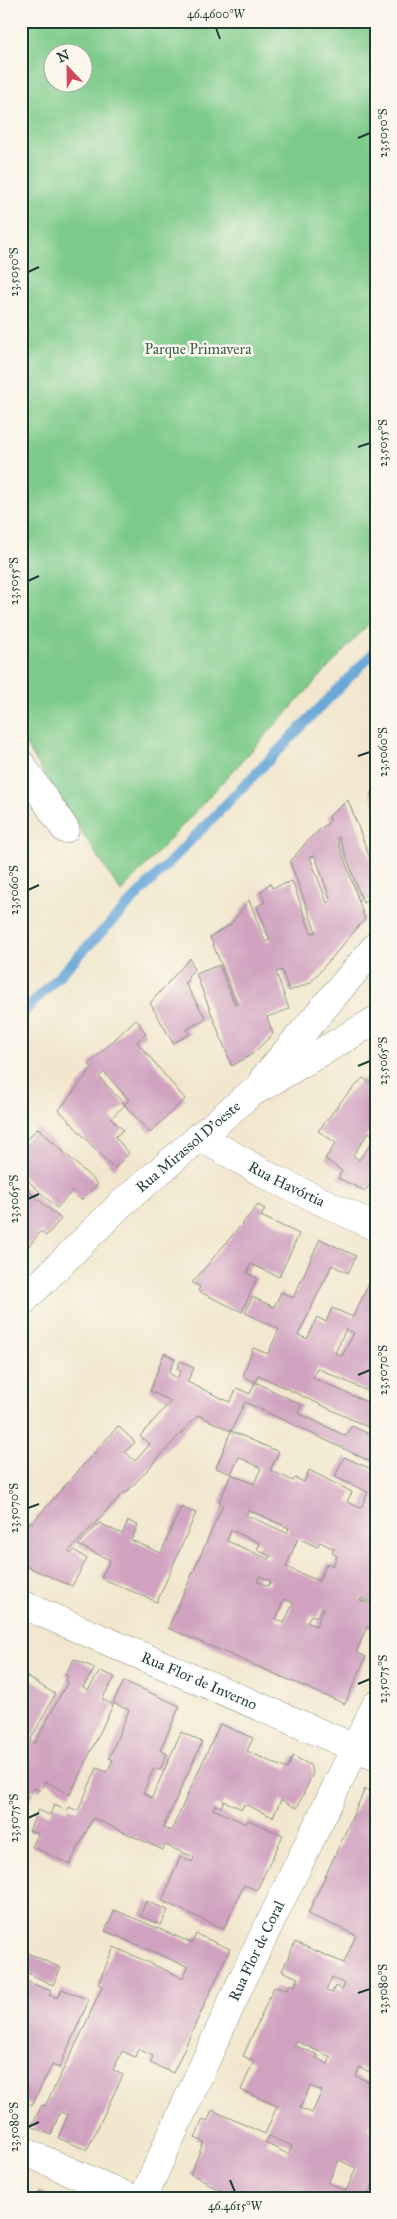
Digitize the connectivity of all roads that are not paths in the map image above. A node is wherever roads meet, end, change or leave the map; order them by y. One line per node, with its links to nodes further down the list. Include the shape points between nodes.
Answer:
1 (21, 764): 2 (street)
2 (65, 828)
3 (376, 946): 5 (street)
4 (376, 1020): 5 (street, Rua Mirassol D'oeste)
5 (250, 1094): 6 (street, Rua Mirassol D'oeste)
6 (200, 1136): 7 (street, Rua Havórtia, via 272,1178); 8 (street, Rua Mirassol D'oeste, via 121,1204)
7 (376, 1227)
8 (21, 1303)
9 (21, 1604): 11 (street, Rua Flor de Inverno)
10 (376, 1706): 11 (street, Rua Flor de Coral)
11 (366, 1752): 14 (street, Rua Flor de Coral, via 244,1976)
12 (21, 2150): 13 (street)
13 (131, 2198)
14 (143, 2198)

